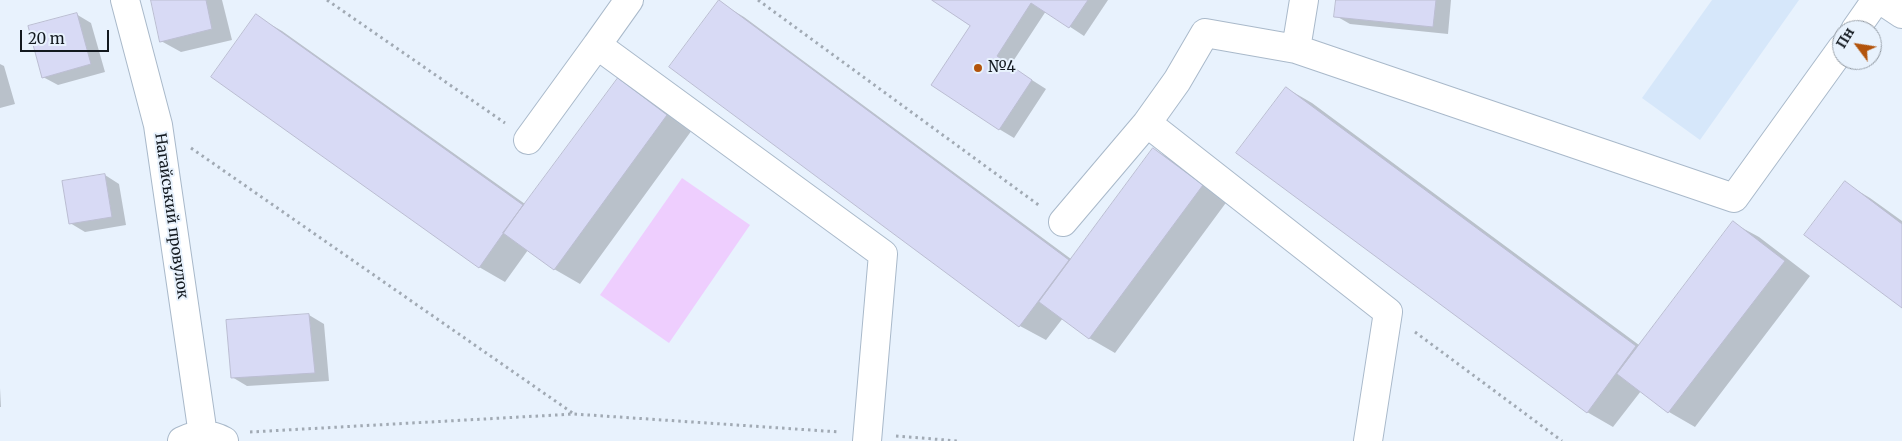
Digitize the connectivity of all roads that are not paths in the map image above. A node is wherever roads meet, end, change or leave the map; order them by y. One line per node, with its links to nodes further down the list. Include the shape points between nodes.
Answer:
1 (125, 0): 15 (street, Нагайський провулок, via 158,125)
2 (629, 0): 8 (street)
3 (1304, 0): 9 (street)
4 (1876, 0): 7 (street)
5 (1881, 0): 6 (street)
6 (1902, 14)
7 (1862, 20)
8 (597, 45): 12 (street); 14 (street, via 883,254)
9 (1296, 49): 10 (street, via 1734,198); 11 (street, via 1205,33)
10 (1832, 62)
11 (1147, 123): 13 (street); 16 (street, via 1388,312)
12 (528, 140)
13 (1063, 222)
14 (867, 438)
15 (203, 439)
16 (1368, 441)

